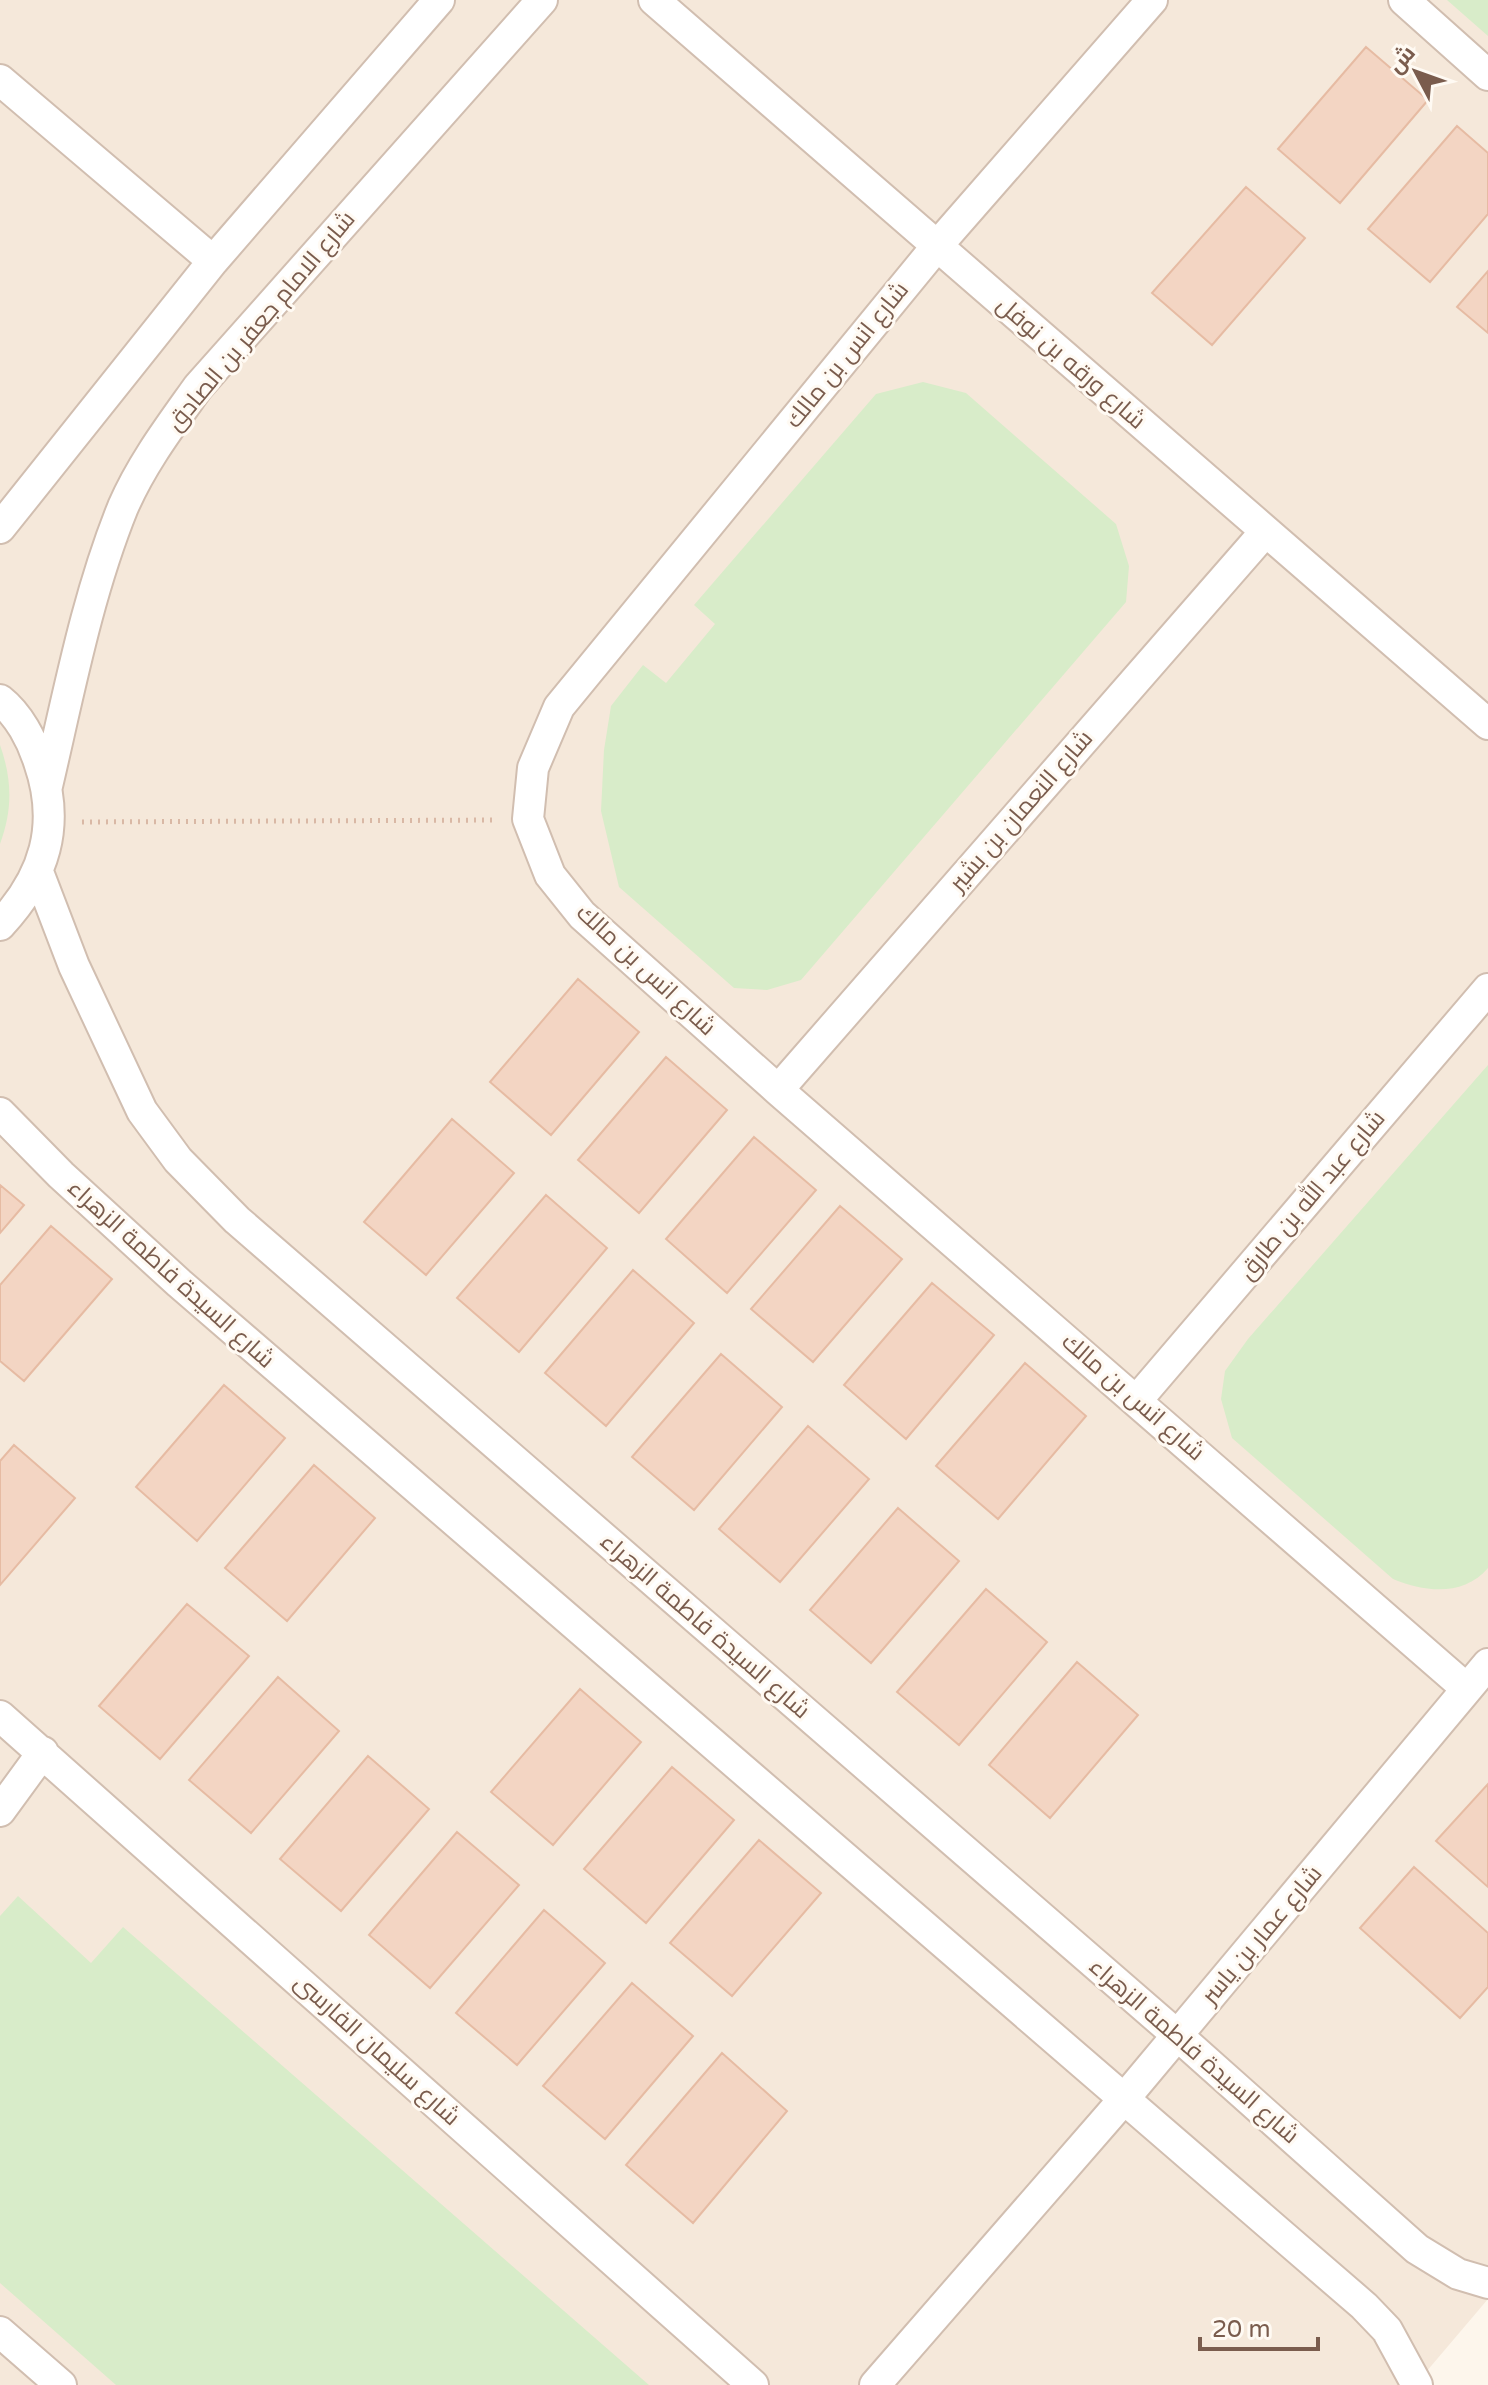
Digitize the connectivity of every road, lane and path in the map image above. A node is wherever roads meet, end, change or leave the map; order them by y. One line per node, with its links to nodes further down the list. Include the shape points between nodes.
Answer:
1 (439, 0): 9 (street)
2 (542, 0): 14 (street, شارع الامام جعفر بن الصادق, via 198,387 153,449 124,505 92,593)
3 (654, 0): 8 (street, شارع ورقه بن نوفل)
4 (1152, 0): 8 (street, شارع انس بن مالك)
5 (1404, 0): 6 (street)
6 (1488, 75)
7 (0, 80): 9 (street)
8 (937, 246): 11 (street, شارع ورقه بن نوفل); 15 (street, شارع انس بن مالك, via 559,707 533,768)
9 (213, 261): 10 (street)
10 (0, 528)
11 (1265, 532): 13 (street, شارع ورقه بن نوفل); 20 (street, شارع النعمان بن بشير)
12 (0, 700): 14 (street, via 33,742)
13 (1488, 724)
14 (47, 786): 16 (street)
15 (528, 819): 16 (path); 20 (street, شارع انس بن مالك, via 550,875 582,915)
16 (49, 822): 17 (street)
17 (38, 872): 18 (street, via 20,904); 28 (street, شارع السيدة فاطمة الزهراء, via 74,966 142,1111 188,1170 261,1241)
18 (0, 925)
19 (1488, 989): 22 (street, شارع عبد الله بن طارق)
20 (778, 1090): 22 (street, شارع انس بن مالك)
21 (0, 1113): 29 (street, شارع السيدة فاطمة الزهراء, via 179,1283)
22 (1137, 1400): 24 (street, شارع انس بن مالك)
23 (1488, 1664): 24 (street, شارع عمار بن ياسر)
24 (1467, 1689): 28 (street, شارع عمار بن ياسر)
25 (0, 1716): 26 (street, شارع سليمان الفارسى)
26 (43, 1752): 27 (street); 33 (street, شارع سليمان الفارسى)
27 (0, 1811)
28 (1177, 2035): 29 (street, شارع عمار بن ياسر); 30 (street, شارع السيدة فاطمة الزهراء, via 1417,2249 1458,2274)
29 (1124, 2099): 34 (street, شارع عمار بن ياسر); 35 (street, شارع السيدة فاطمة الزهراء, via 1364,2306 1387,2330)
30 (1488, 2283)
31 (0, 2332): 32 (street)
32 (61, 2385)
33 (753, 2385)
34 (875, 2385)
35 (1417, 2385)

